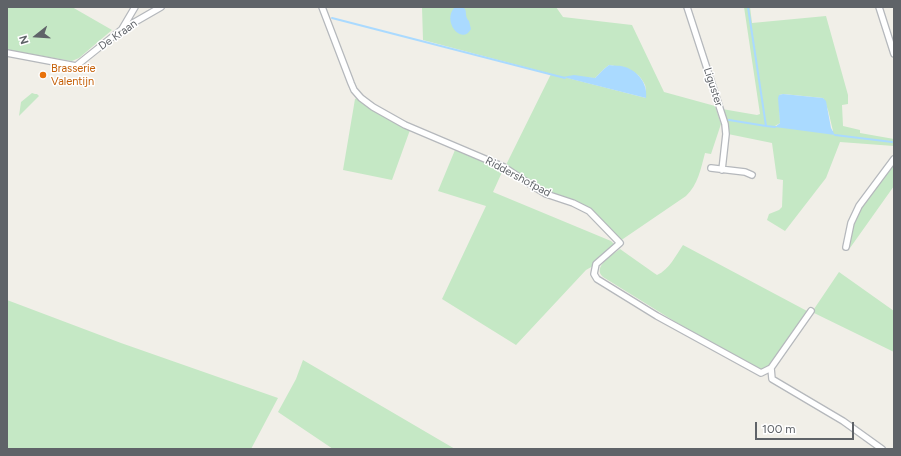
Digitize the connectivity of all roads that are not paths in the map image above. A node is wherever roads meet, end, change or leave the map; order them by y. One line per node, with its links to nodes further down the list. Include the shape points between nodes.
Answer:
1 (135, 7): 6 (street)
2 (161, 7): 6 (street, De Kraan)
3 (322, 7): 15 (street, Riddershofpad, via 354,90 361,98 405,125 504,167 546,194 589,211 620,243 596,264 594,274 598,279 657,316 761,373)
4 (687, 7): 11 (street, Liguster, via 725,124)
5 (879, 7): 8 (street)
6 (121, 30): 7 (street, De Kraan, via 76,66)
7 (7, 53)
8 (894, 54)
9 (894, 158): 13 (street, via 859,206 851,223)
10 (711, 168): 11 (street)
11 (722, 170): 12 (street)
12 (752, 175)
13 (846, 247)
14 (810, 311): 15 (street)
15 (771, 368): 16 (street, via 772,379)
16 (882, 449)

